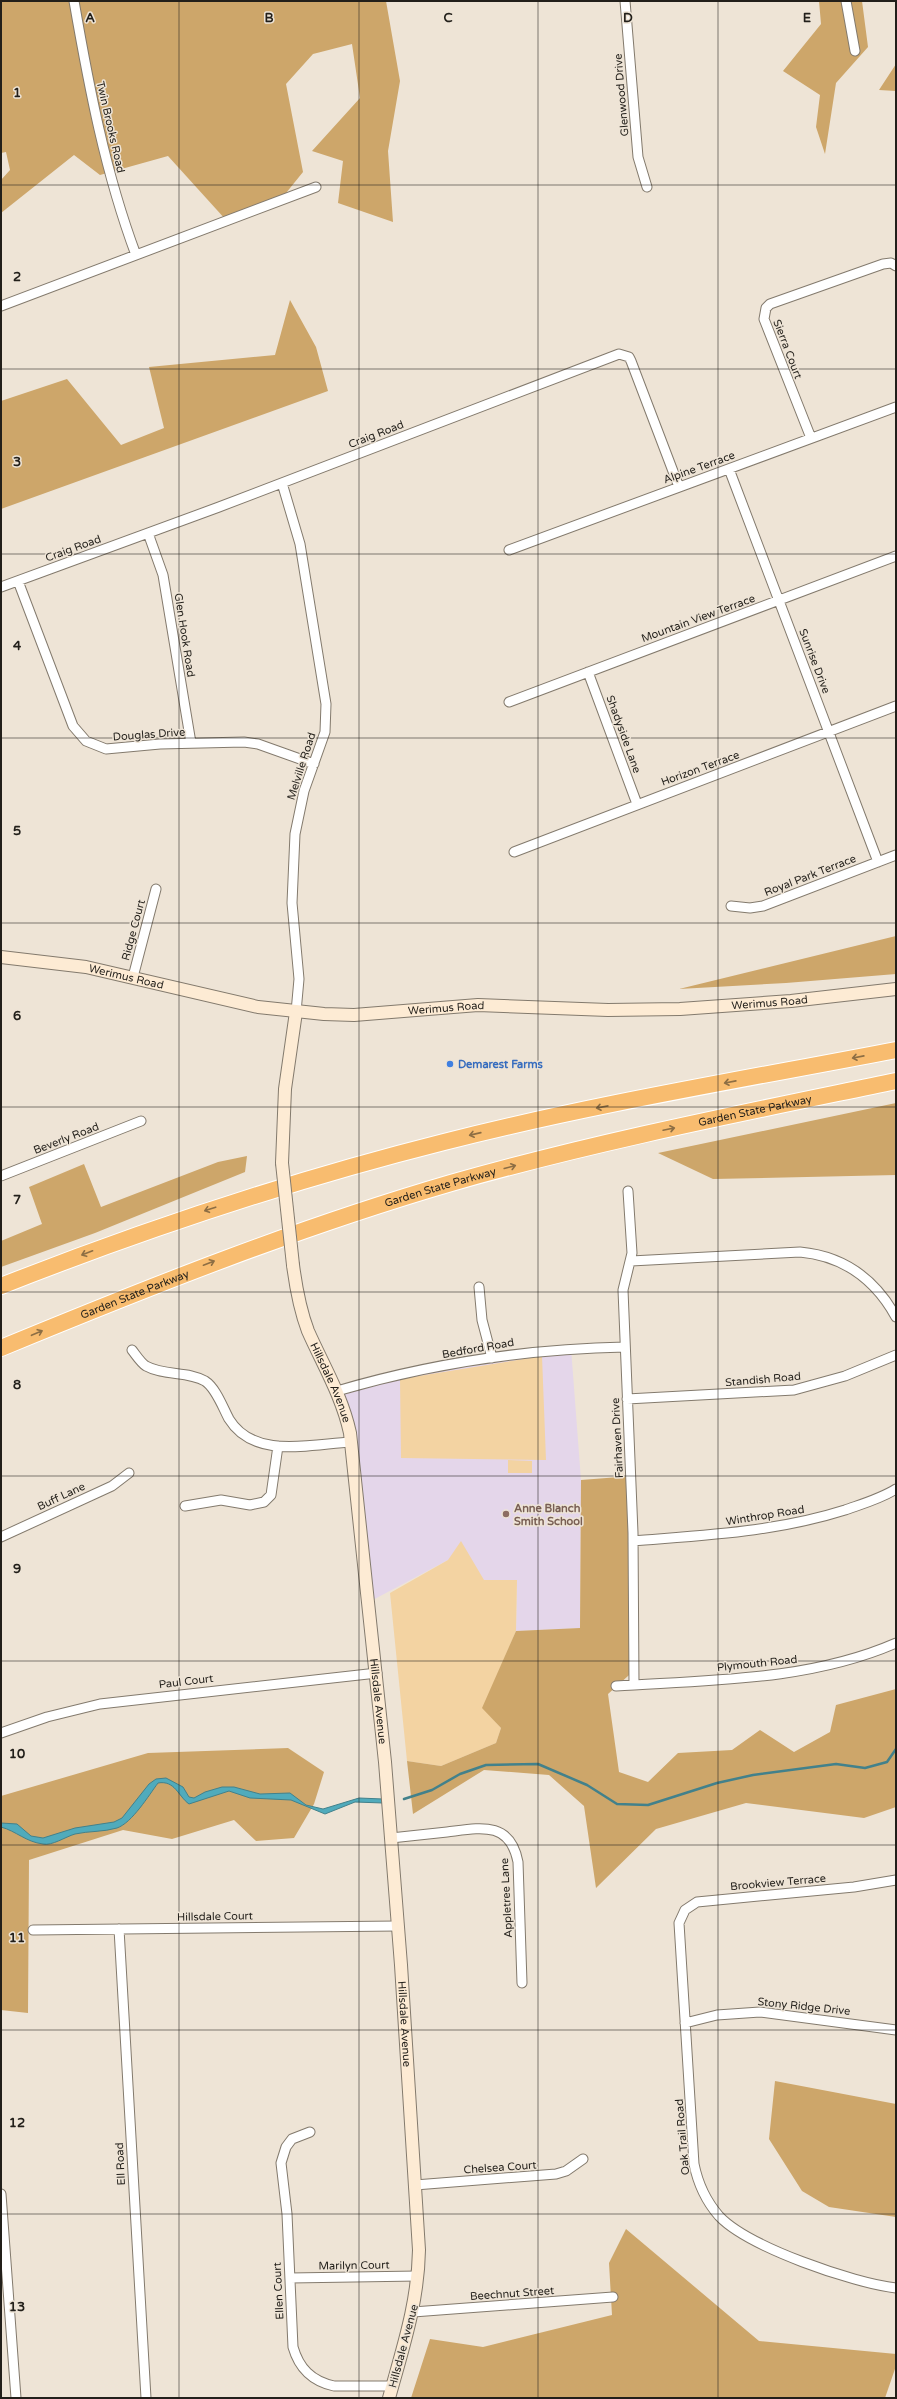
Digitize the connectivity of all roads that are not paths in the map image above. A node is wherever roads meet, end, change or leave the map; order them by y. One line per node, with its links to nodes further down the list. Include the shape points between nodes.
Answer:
1 (74, 1): 7 (street, Twin Brooks Road, via 99,133 116,198)
2 (625, 1): 6 (street, Glenwood Drive, via 638,158)
3 (846, 1): 4 (street)
4 (855, 51)
5 (316, 187): 7 (street)
6 (647, 187)
7 (136, 255): 9 (street)
8 (896, 266): 11 (street, Sierra Court, via 891,263 883,264 770,304 766,308 764,319)
9 (1, 306)
10 (896, 407): 11 (street, Alpine Terrace)
11 (811, 438): 12 (street, Alpine Terrace)
12 (729, 469): 14 (street, Alpine Terrace); 20 (street, Sunrise Drive)
13 (282, 483): 14 (street, Craig Road, via 620,354 631,361); 15 (street, Craig Road); 26 (street, Melville Road, via 300,544 326,704 325,732)
14 (679, 487): 16 (street, Alpine Terrace)
15 (148, 533): 18 (street, Craig Road); 25 (street, Glen Hook Road, via 163,575)
16 (509, 550)
17 (896, 556): 20 (street, Mountain View Terrace)
18 (18, 582): 19 (street, Craig Road); 25 (street, Douglas Drive, via 79,734 92,744 106,749)
19 (1, 587)
20 (779, 601): 21 (street, Mountain View Terrace); 24 (street, Sunrise Drive)
21 (588, 672): 22 (street, Mountain View Terrace); 27 (street, Shadyside Lane)
22 (509, 702)
23 (896, 706): 24 (street, Horizon Terrace)
24 (829, 733): 27 (street, Horizon Terrace); 30 (street, Sunrise Drive)
25 (191, 743): 26 (street, Douglas Drive, via 258,744)
26 (314, 764): 36 (street, Melville Road, via 298,812 293,856 292,903 299,979)
27 (637, 804): 28 (street, Horizon Terrace)
28 (514, 852)
29 (896, 855): 30 (street, Royal Park Terrace)
30 (878, 862): 32 (street, Royal Park Terrace, via 763,906)
31 (156, 889): 34 (street, Ridge Court)
32 (731, 906)
33 (1, 958): 34 (street, Werimus Road, via 63,963)
34 (133, 977): 36 (street, Werimus Road, via 258,1006)
35 (896, 989): 36 (street, Werimus Road, via 791,1001 644,1011 478,1005 354,1015)
36 (296, 1012): 51 (street, Hillsdale Avenue, bridge, via 285,1089 282,1163 293,1265 302,1312)
37 (896, 1050): 43 (highway, one-way to 43, via 572,1113 385,1157 201,1212)
38 (896, 1080): 47 (highway, Garden State Parkway, one-way to 38, via 254,1247 444,1185 631,1137)
39 (140, 1121): 40 (street, Beverly Road)
40 (1, 1176)
41 (628, 1191): 42 (street, Fairhaven Drive)
42 (631, 1261): 45 (street, via 814,1253 855,1270 880,1292); 46 (street, Fairhaven Drive, via 623,1290)
43 (1, 1286)
44 (479, 1287): 50 (street, via 482,1320)
45 (896, 1316)
46 (625, 1347): 50 (street, Bedford Road, via 560,1348); 52 (street, Fairhaven Drive)
47 (1, 1348)
48 (132, 1350): 54 (street, via 145,1366 204,1380 238,1431 261,1444)
49 (896, 1355): 52 (street, Standish Road, via 845,1376 794,1390)
50 (492, 1358): 51 (street, Bedford Road, via 387,1377)
51 (337, 1391): 53 (street, Hillsdale Avenue, via 346,1412)
52 (627, 1399): 59 (street, Fairhaven Drive)
53 (351, 1442): 54 (street); 61 (street, Hillsdale Avenue)
54 (278, 1446): 57 (street, via 271,1494 264,1502 250,1505 221,1500)
55 (129, 1472): 58 (street, Buff Lane, via 112,1486)
56 (896, 1489): 59 (street, Winthrop Road, via 866,1503 789,1525 741,1532)
57 (185, 1506)
58 (1, 1537)
59 (633, 1541): 62 (street, Fairhaven Drive)
60 (896, 1643): 62 (street, Plymouth Road, via 844,1661 792,1672)
61 (377, 1673): 64 (street, Paul Court, via 100,1704 47,1717); 65 (street, Hillsdale Avenue)
62 (634, 1685): 63 (street, Plymouth Road)
63 (616, 1686)
64 (1, 1733)
65 (391, 1838): 67 (street, Hillsdale Avenue); 71 (street, Appletree Lane, via 481,1828 498,1831 506,1837 512,1844 518,1862)
66 (896, 1880): 69 (street, Brookview Terrace, via 854,1887 697,1902 681,1916)
67 (398, 1926): 68 (street, Hillsdale Court); 76 (street, Hillsdale Avenue)
68 (118, 1929): 70 (street, Hillsdale Court); 85 (street, Ell Road)
69 (679, 1929): 72 (street, Oak Trail Road)
70 (33, 1930)
71 (522, 1983)
72 (685, 2023): 73 (street, Stony Ridge Drive, via 717,2016 760,2012); 80 (street, Oak Trail Road, via 694,2164 703,2193 710,2205 730,2226 775,2249 854,2280)
73 (896, 2030)
74 (310, 2132): 79 (street, Ellen Court, via 292,2139 282,2155)
75 (583, 2160): 76 (street, Chelsea Court, via 566,2172 556,2174)
76 (415, 2185): 78 (street, Hillsdale Avenue)
77 (1, 2194): 84 (street)
78 (418, 2276): 79 (street, Marilyn Court); 82 (street, Hillsdale Avenue)
79 (290, 2278): 83 (street, Ellen Court, via 293,2347 296,2358 307,2374 315,2380 334,2386)
80 (896, 2288)
81 (613, 2297): 82 (street, Beechnut Street)
82 (413, 2312): 83 (street, Hillsdale Avenue)
83 (392, 2386): 86 (street, Hillsdale Avenue)
84 (16, 2398)
85 (146, 2398)
86 (388, 2398)

